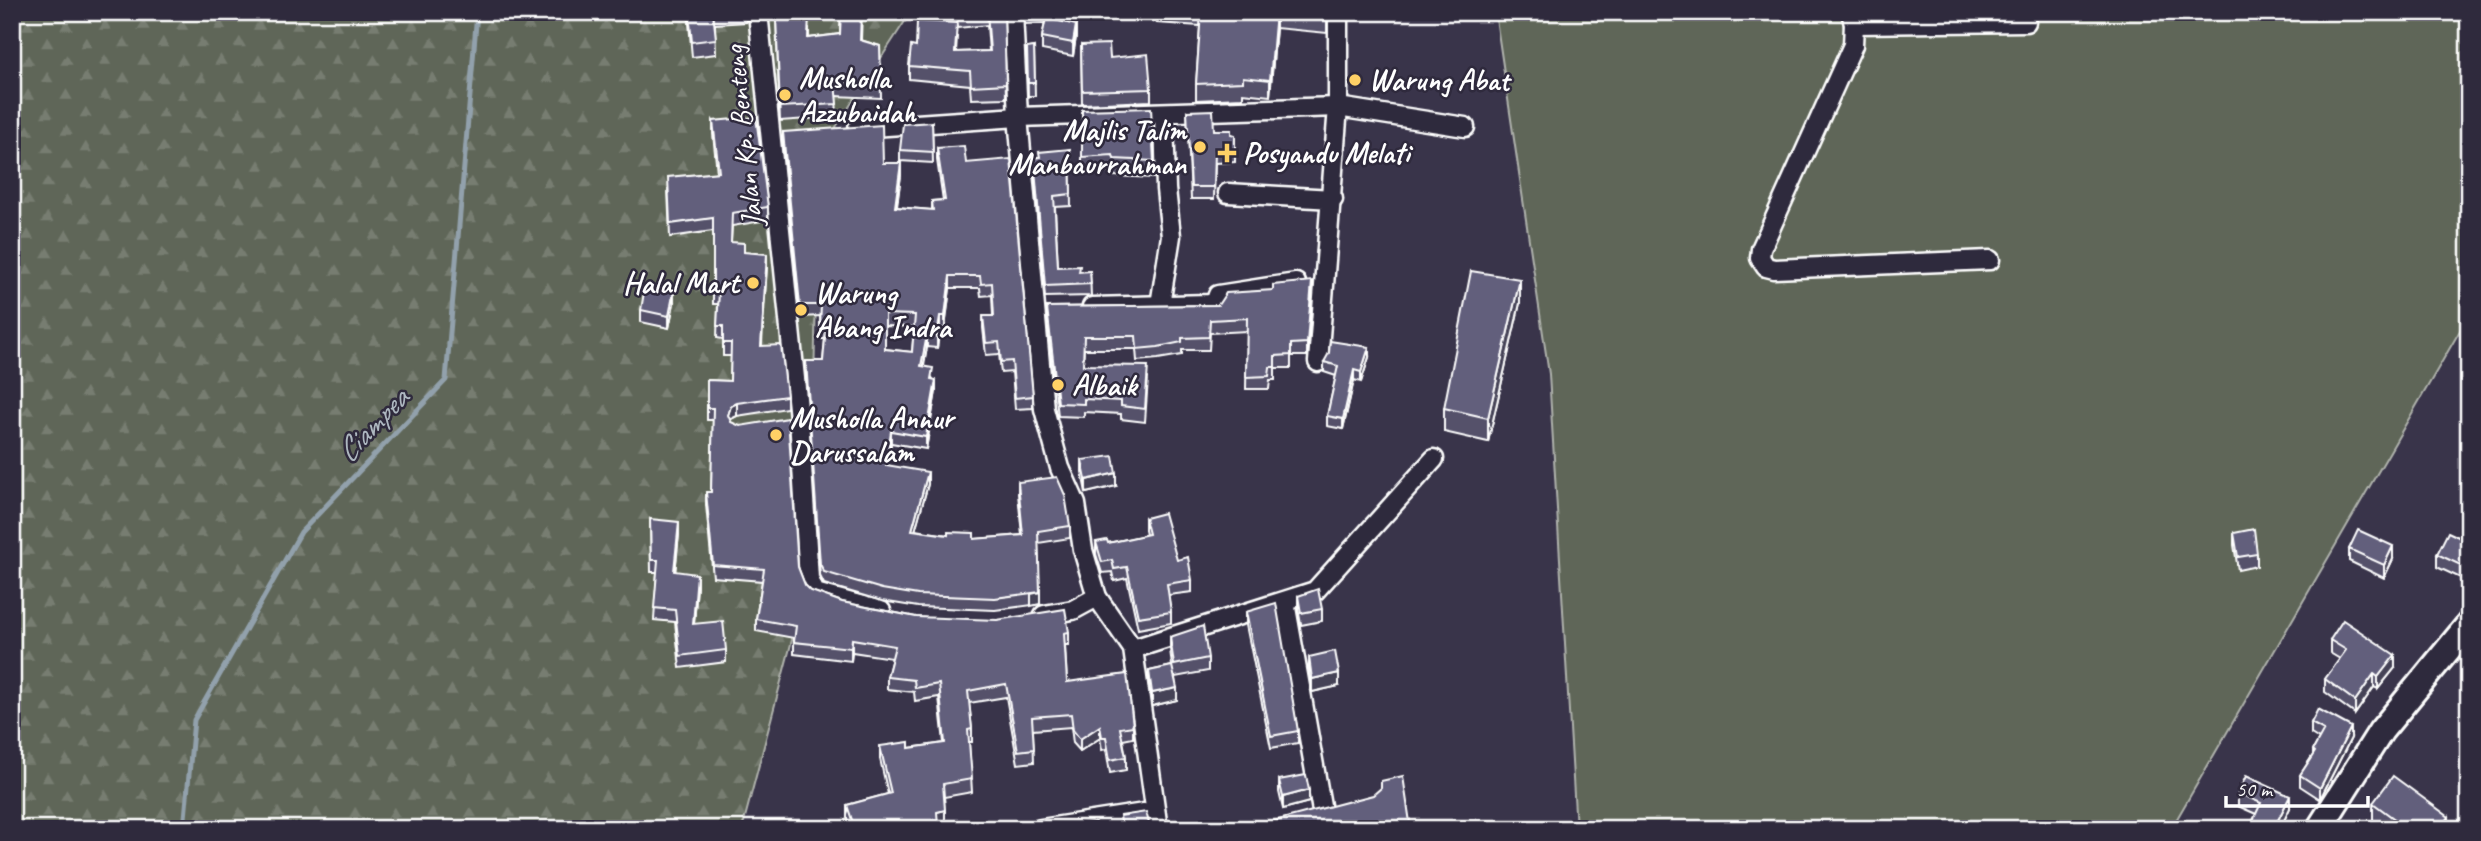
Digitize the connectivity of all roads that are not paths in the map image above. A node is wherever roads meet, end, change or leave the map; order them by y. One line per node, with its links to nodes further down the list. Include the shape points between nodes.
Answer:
1 (758, 12): 18 (street, Jalan Kp. Benteng, via 778,133)
2 (1013, 12): 8 (street)
3 (1338, 12): 6 (street)
4 (1852, 18): 5 (street); 13 (street, via 1853,45 1760,258 1774,269)
5 (2026, 22)
6 (1338, 107): 7 (street); 9 (street); 12 (street)
7 (1164, 114): 8 (street); 15 (street, via 1171,236)
8 (1018, 117): 10 (street); 21 (street, via 1043,309 1047,421 1076,504)
9 (1465, 127)
10 (840, 129)
11 (1228, 193): 12 (street)
12 (1333, 199): 14 (street)
13 (1990, 260)
14 (1324, 282): 15 (street, via 1219,295 1215,303); 17 (street)
15 (1160, 305): 16 (street)
16 (1077, 308)
17 (1318, 362)
18 (799, 418): 19 (street); 23 (street, Jalan Kp. Benteng, via 809,579 815,593)
19 (775, 422)
20 (1434, 459): 22 (street, via 1315,591)
21 (1097, 597): 24 (street, via 1073,610); 26 (street)
22 (1285, 602): 26 (street); 27 (street, via 1328,809)
23 (901, 615)
24 (1021, 619)
25 (2469, 624): 30 (main road, via 2381,731)
26 (1133, 649): 28 (street)
27 (1299, 817)
28 (1156, 820): 29 (street)
29 (1041, 829)
30 (2319, 829)

